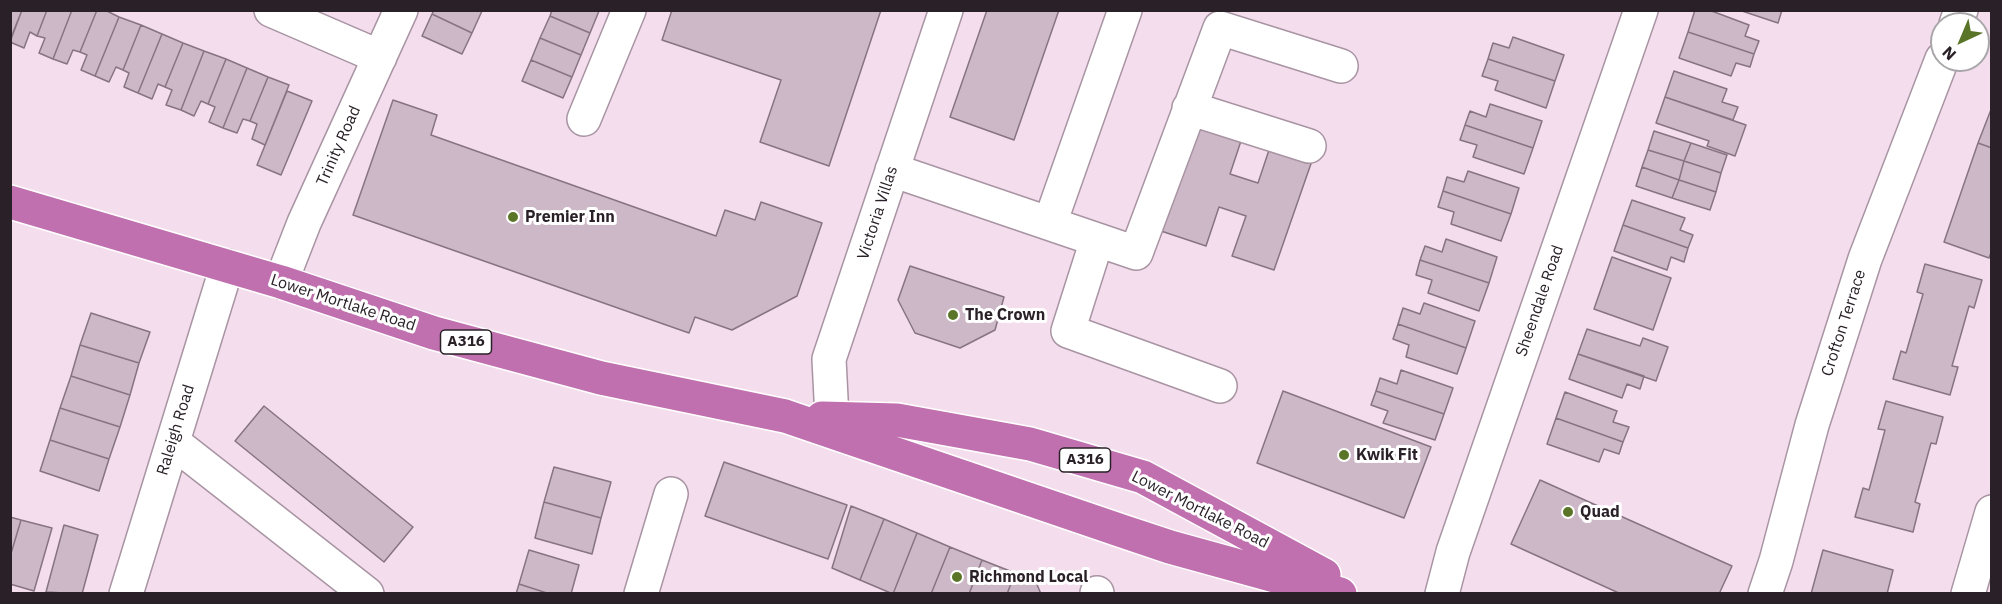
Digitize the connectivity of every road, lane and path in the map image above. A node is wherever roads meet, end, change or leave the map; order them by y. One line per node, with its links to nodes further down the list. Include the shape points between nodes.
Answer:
1 (271, 10): 7 (street)
2 (401, 10): 7 (street, Trinity Road)
3 (629, 10): 11 (street)
4 (946, 10): 13 (street, Victoria Villas)
5 (1125, 10): 15 (street)
6 (1641, 10): 30 (street, Sheendale Road, via 1453,552)
7 (380, 57): 18 (street, Trinity Road)
8 (1341, 66): 10 (street, via 1220,28)
9 (1937, 72): 31 (street, Crofton Terrace, via 1865,258 1812,425)
10 (1189, 108): 12 (street); 16 (street, via 1136,253)
11 (584, 119)
12 (1309, 146)
13 (892, 170): 15 (street); 21 (street, Victoria Villas, via 829,359)
14 (10, 202): 17 (highway, Lower Mortlake Road / A316)
15 (1050, 223): 16 (street)
16 (1097, 240): 19 (street, via 1068,331)
17 (227, 266): 18 (highway, Lower Mortlake Road / A316); 22 (street, Raleigh Road)
18 (281, 282): 20 (highway, Lower Mortlake Road / A316, via 434,333 601,378)
19 (1220, 386)
20 (785, 416): 21 (highway, Lower Mortlake Road / A316); 28 (highway, Lower Mortlake Road / A316, via 1160,544)
21 (832, 418): 29 (highway, Lower Mortlake Road / A316, via 897,420 1030,444 1143,477)
22 (173, 442): 25 (street, Raleigh Road); 26 (street)
23 (671, 494): 27 (street)
24 (1992, 512): 32 (street)
25 (126, 594)
26 (367, 594)
27 (642, 594)
28 (1340, 594)
29 (1358, 594)
30 (1442, 594)
31 (1765, 594)
32 (1968, 594)

